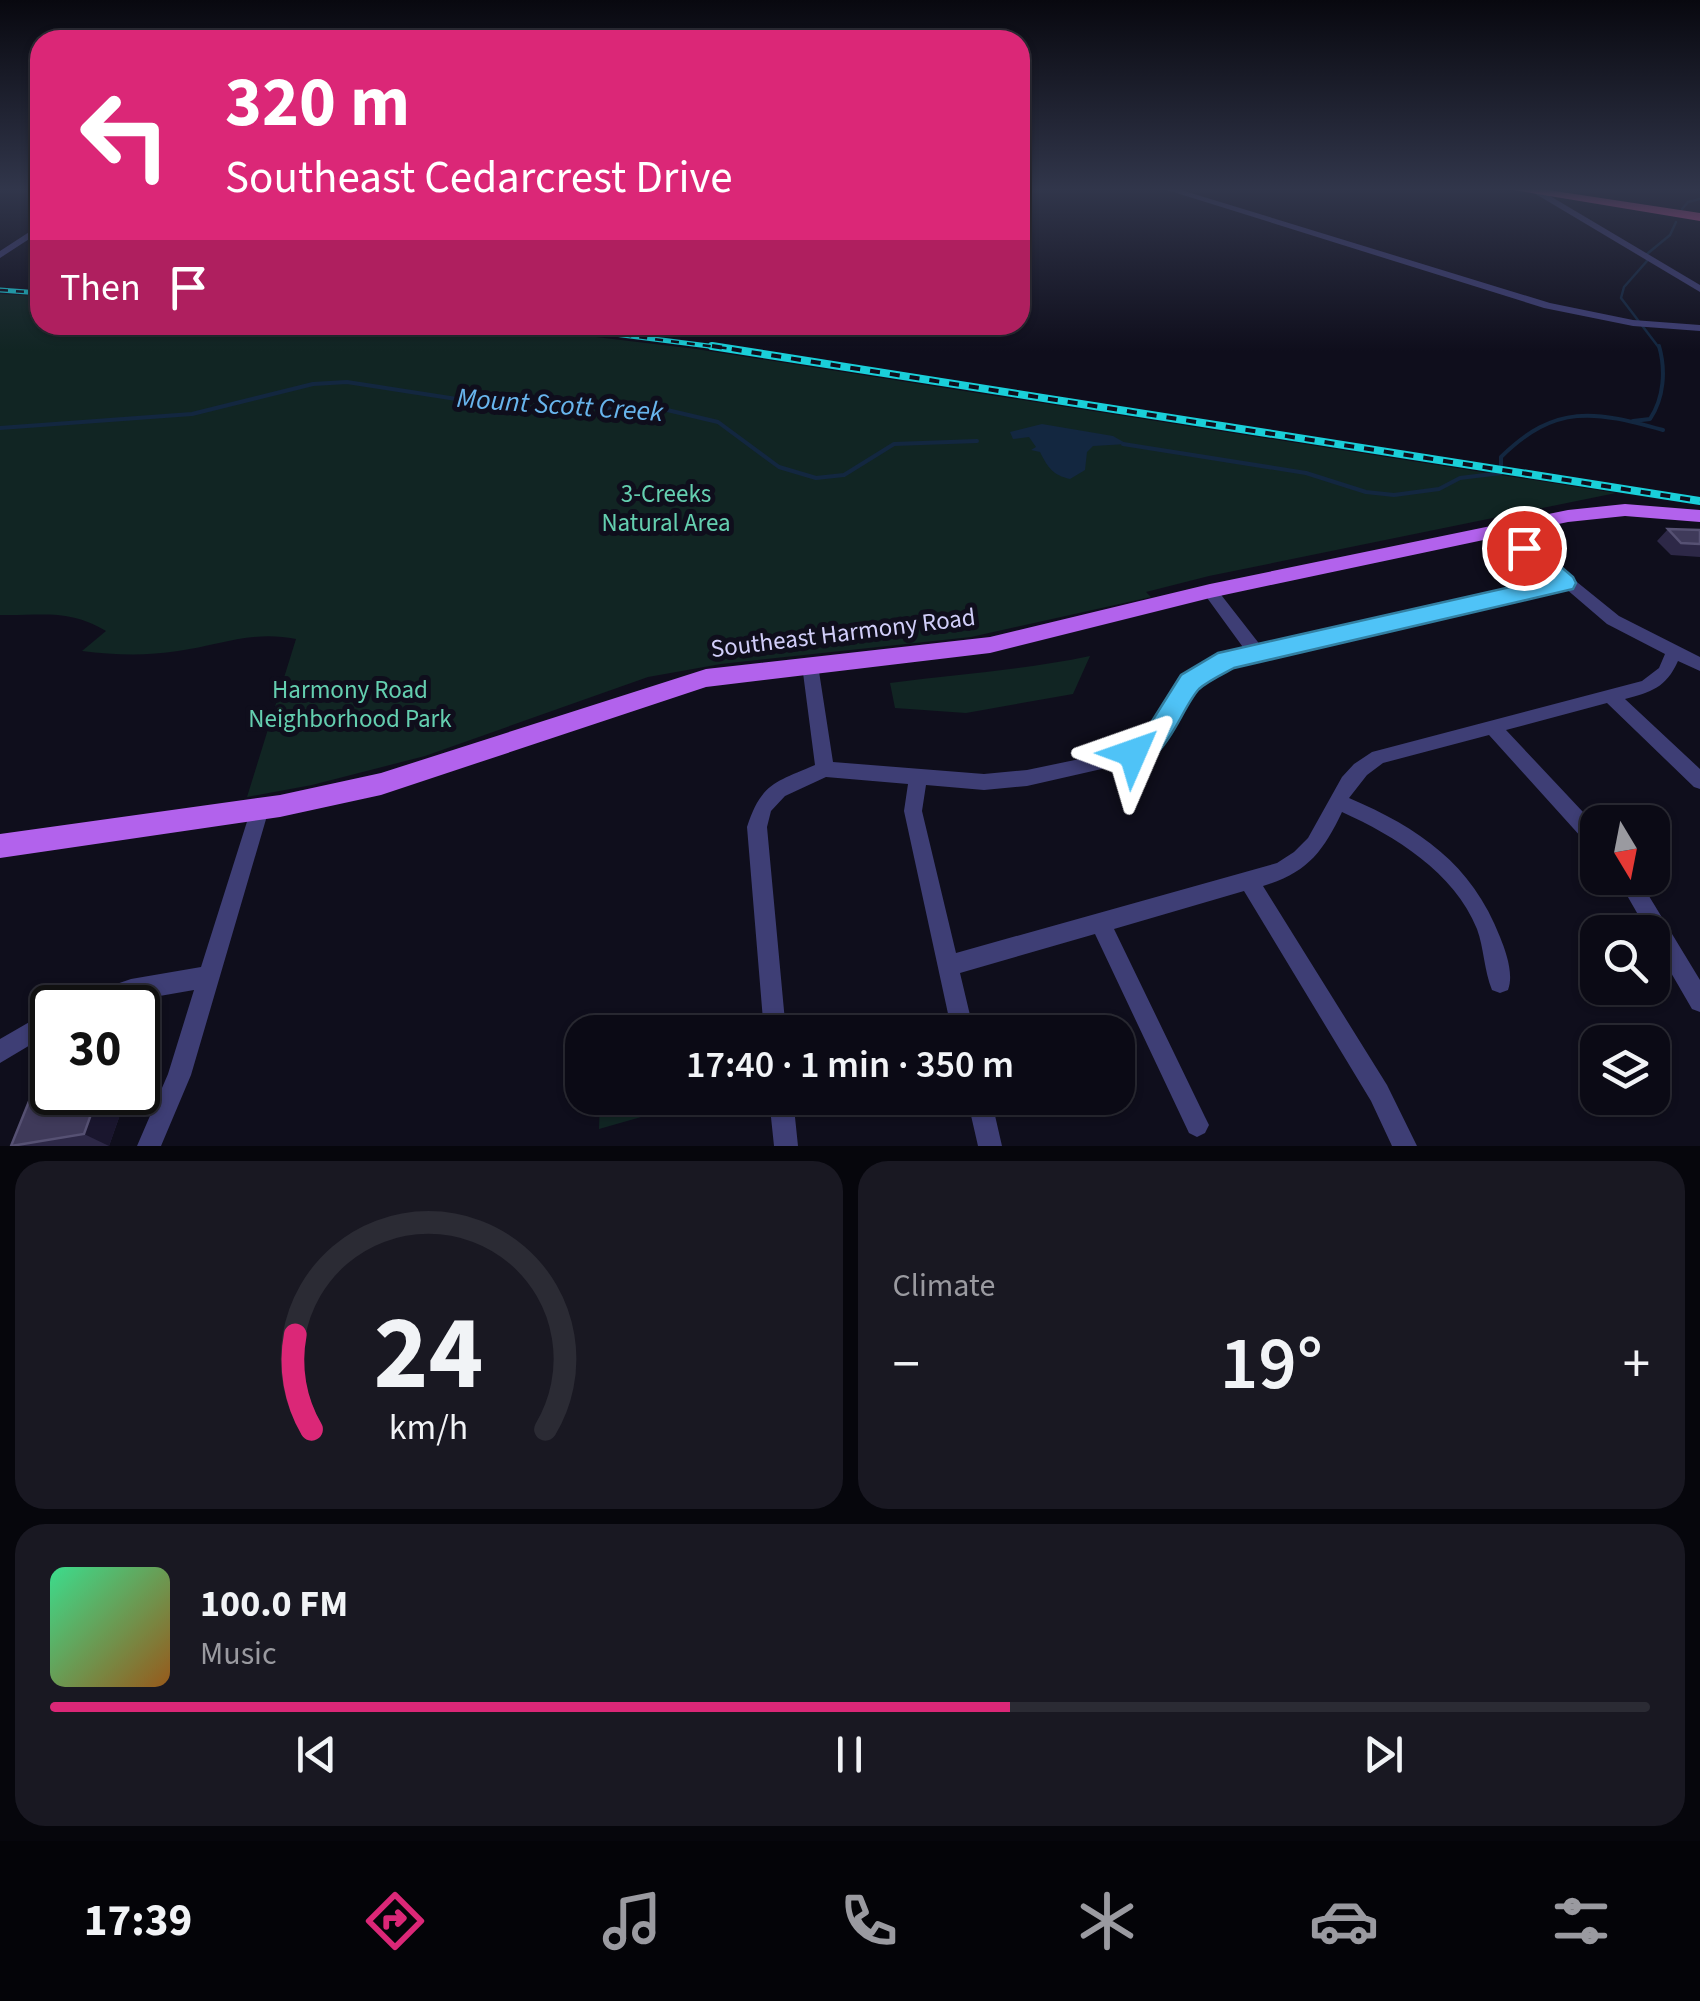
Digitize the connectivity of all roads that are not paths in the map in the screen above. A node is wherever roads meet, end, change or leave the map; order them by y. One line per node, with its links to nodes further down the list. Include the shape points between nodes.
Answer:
1 (1344, 243): 4 (street, via 1614,320)
2 (1622, 243): 3 (street)
3 (1700, 289)
4 (1700, 328)
5 (1700, 516): 6 (main road, Southeast Harmony Road, via 1600,512)
6 (1504, 530): 7 (street); 8 (main road, Southeast Harmony Road)
7 (1564, 583): 9 (street); 10 (street)
8 (1210, 591): 9 (street); 11 (main road, Southeast Harmony Road, via 990,645)
9 (1257, 652): 16 (street, via 1200,674 1158,734 1122,758 1006,780)
10 (1673, 654): 12 (street); 13 (street, via 1658,680)
11 (810, 665): 15 (street); 19 (main road, Southeast Harmony Road, via 684,683 405,778)
12 (1700, 666)
13 (1612, 697): 14 (street); 17 (street)
14 (1492, 727): 18 (street, via 1378,756 1354,774); 20 (street)
15 (826, 769): 16 (street); 30 (street, via 778,790 758,817)
16 (918, 779): 25 (street, via 913,811)
17 (1700, 781)
18 (1337, 801): 22 (street, via 1309,854); 27 (street, via 1401,830 1454,876 1490,934)
19 (260, 809): 21 (main road, Southeast Harmony Road); 26 (street)
20 (1580, 822)
21 (0, 846)
22 (1249, 881): 24 (street); 40 (street)
23 (1637, 895): 29 (street)
24 (1100, 923): 25 (street); 36 (street)
25 (948, 966): 31 (street)
26 (208, 978): 28 (street); 37 (street)
27 (1500, 982)
28 (160, 985)
29 (1700, 1001)
30 (774, 1015)
31 (959, 1015)
32 (30, 1034): 33 (street)
33 (0, 1052)
34 (783, 1115): 38 (street)
35 (983, 1115): 39 (street)
36 (1197, 1126)
37 (149, 1146)
38 (786, 1146)
39 (990, 1146)
40 (1406, 1146)

